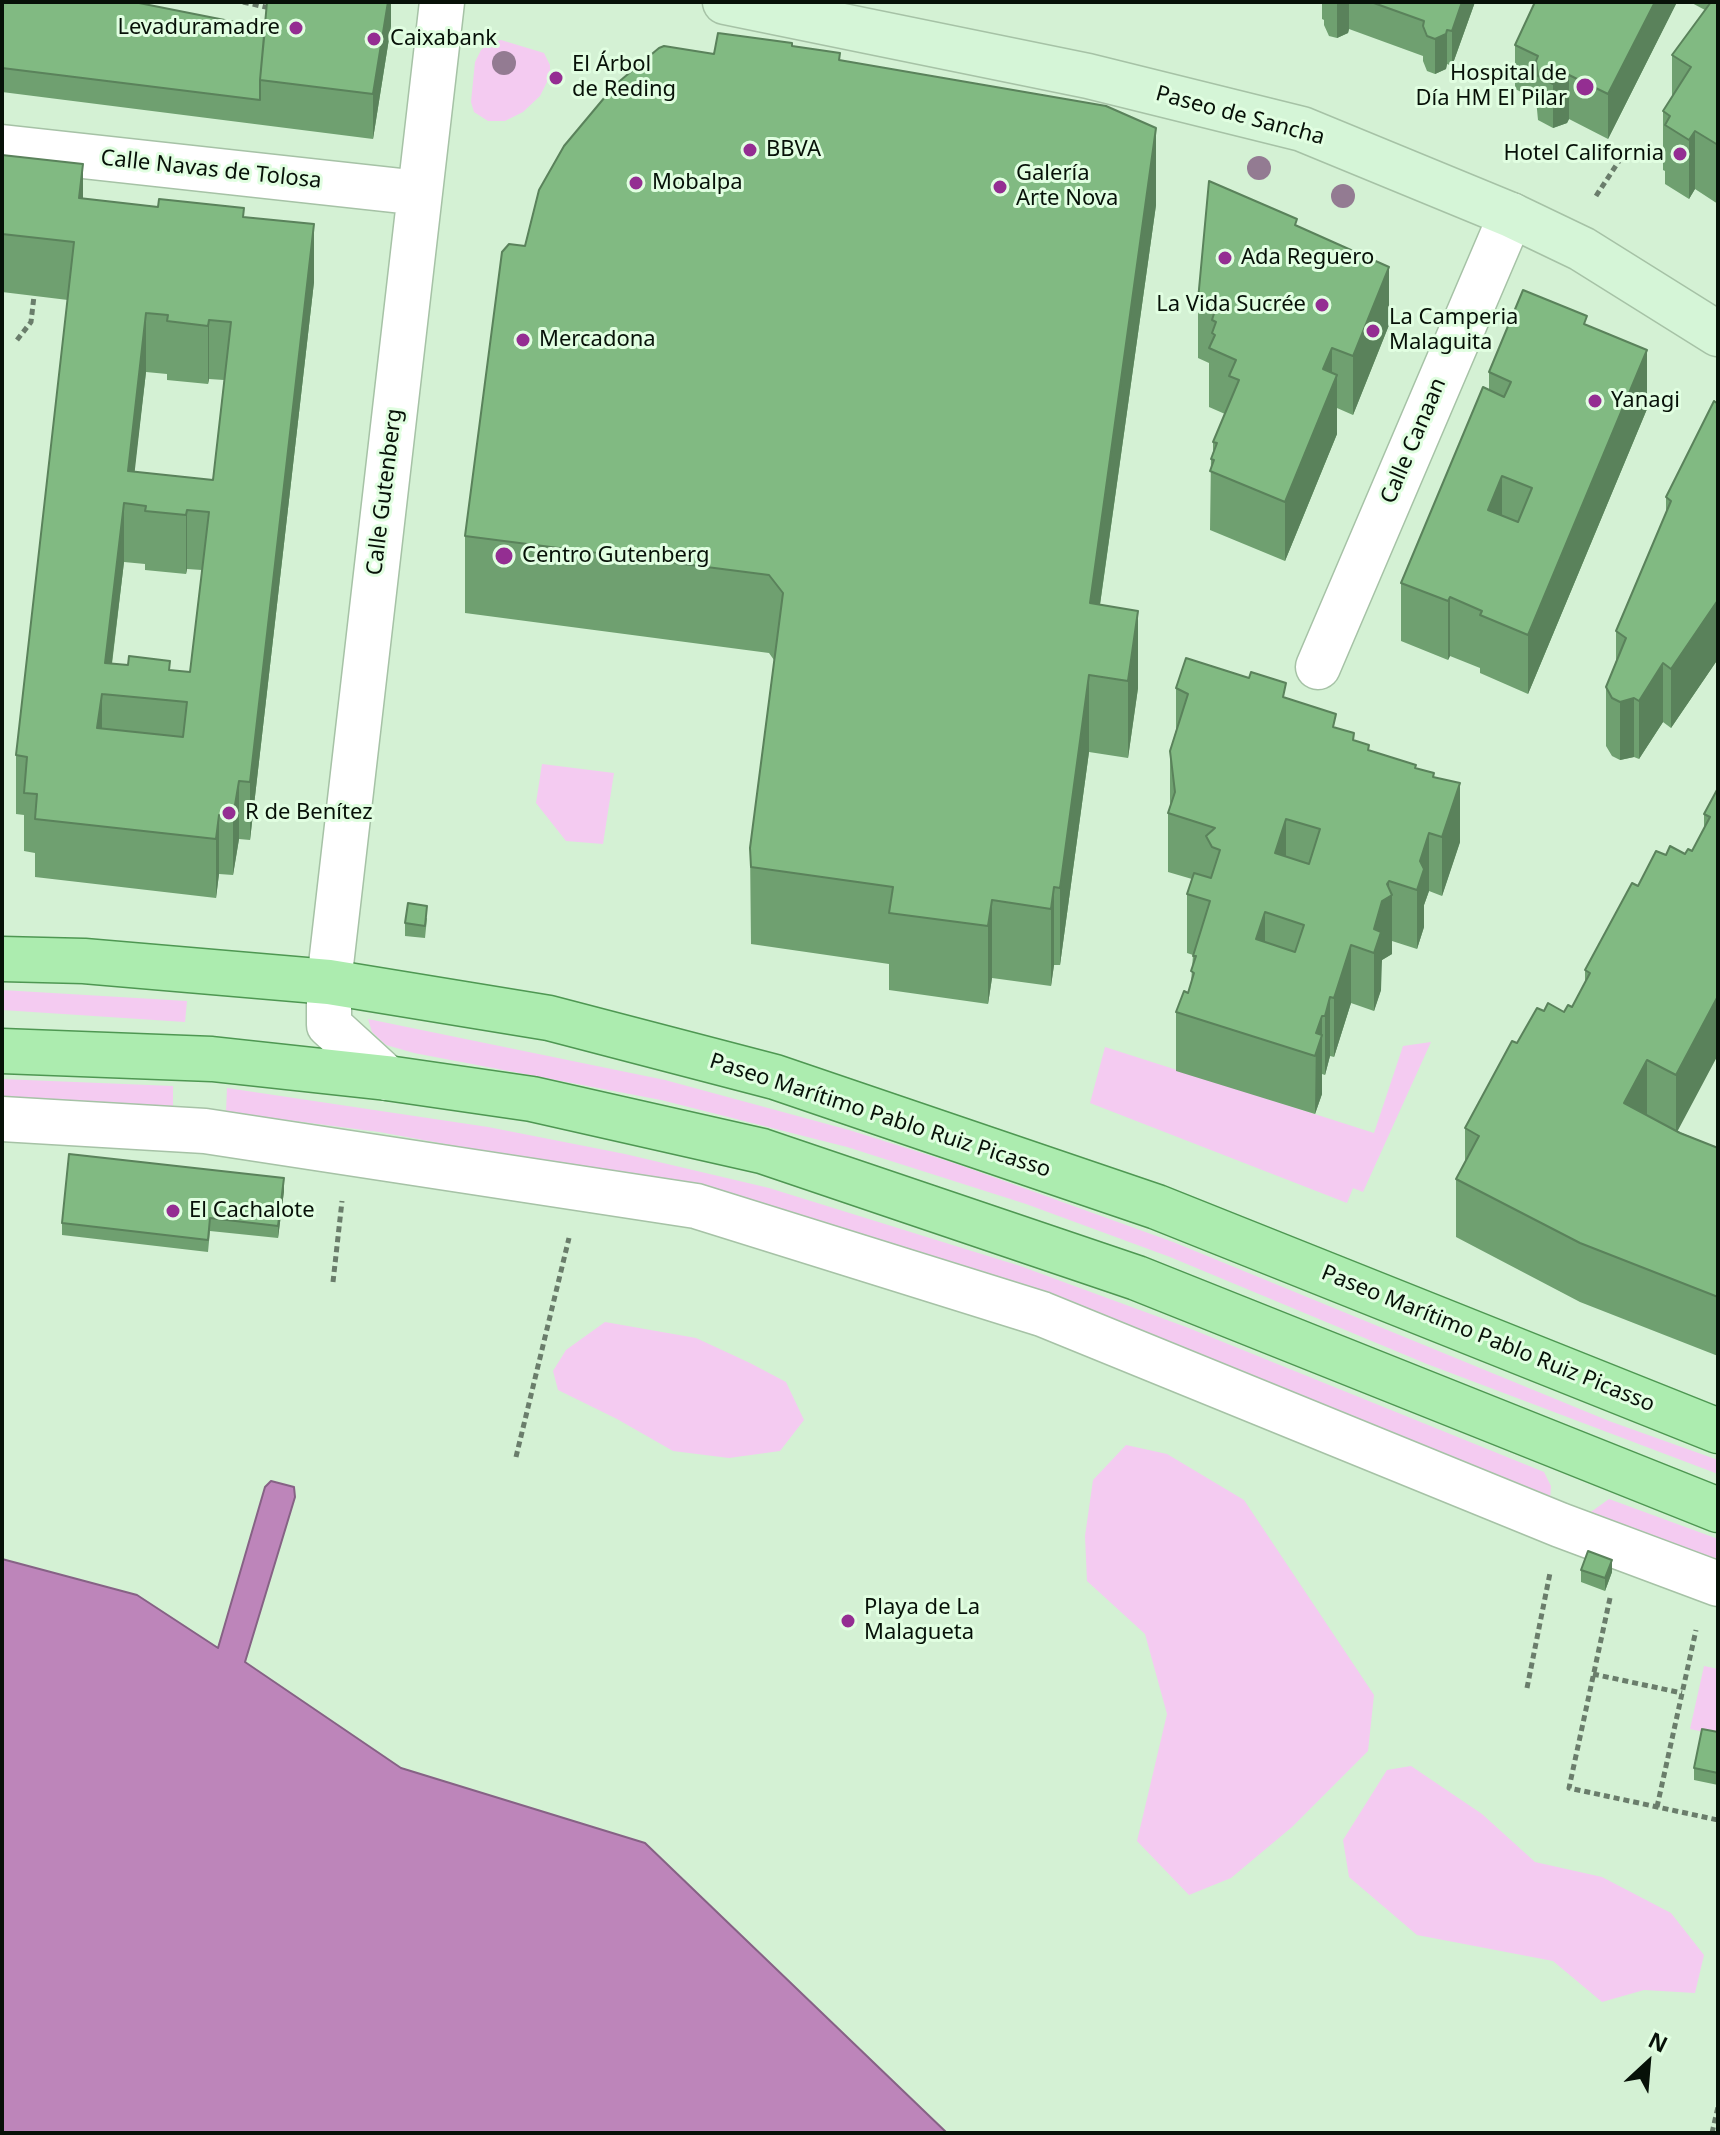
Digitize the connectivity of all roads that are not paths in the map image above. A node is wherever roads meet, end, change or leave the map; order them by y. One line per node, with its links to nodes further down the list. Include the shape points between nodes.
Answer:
1 (442, 2): 4 (street, Calle Gutenberg)
2 (725, 2): 5 (main road, Paseo de Sancha, via 1088,76 1302,129)
3 (2, 147): 4 (street, Calle Navas de Tolosa)
4 (420, 193): 9 (street, Calle Gutenberg)
5 (1511, 215): 6 (main road, Paseo de Sancha, via 1582,249); 7 (street, Calle Canaan)
6 (1718, 334)
7 (1318, 667)
8 (2, 959): 9 (main road, Paseo Marítimo Pablo Ruiz Picasso)
9 (329, 982): 11 (street, Calle Gutenberg, via 329,1025); 13 (main road, Paseo Marítimo Pablo Ruiz Picasso, via 549,1018 775,1077 1157,1207)
10 (2, 1051): 11 (main road, via 212,1059)
11 (387, 1078): 14 (main road, via 532,1099 762,1151 1137,1278)
12 (2, 1119): 15 (street, via 205,1131 696,1206 1042,1314)
13 (1718, 1431)
14 (1718, 1510)
15 (1712, 1583)

